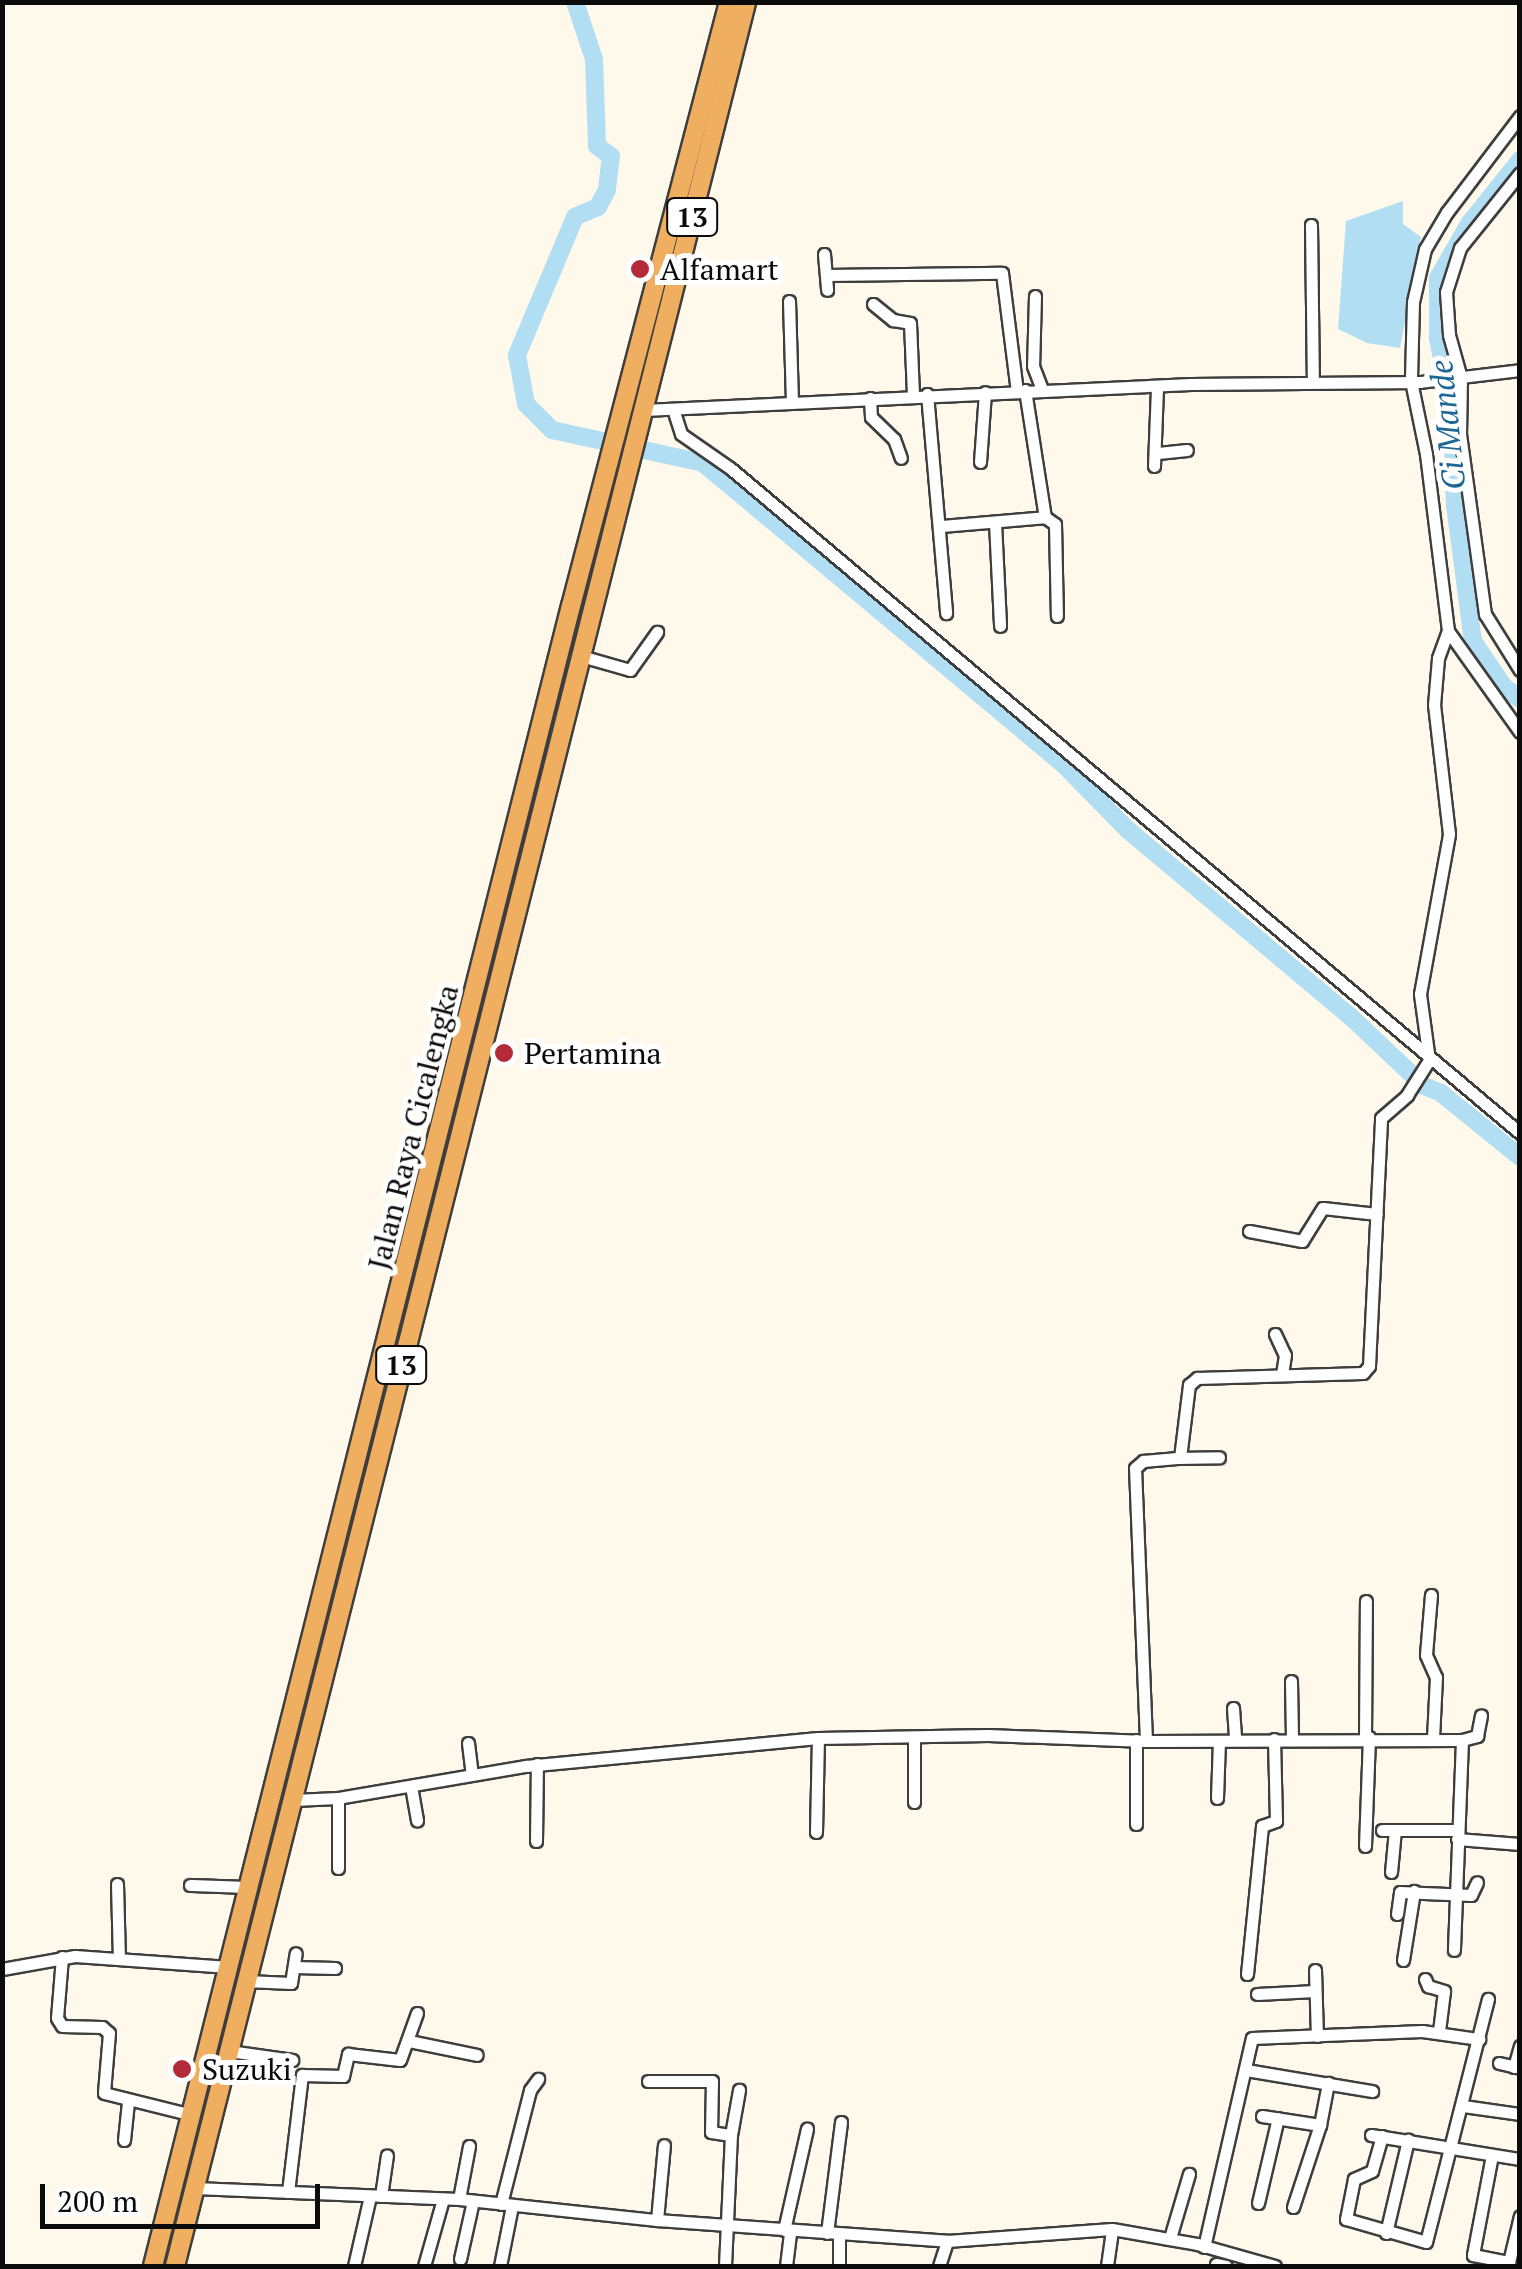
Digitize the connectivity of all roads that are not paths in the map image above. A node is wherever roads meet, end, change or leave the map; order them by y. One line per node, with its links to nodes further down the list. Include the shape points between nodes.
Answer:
1 (729, 2): 82 (highway, Jalan Raya Cicalengka / 13)
2 (746, 2): 24 (highway, Jalan Raya Cicalengka / 13)
3 (1520, 116): 14 (street, via 1425,249 1413,302)
4 (1520, 173): 13 (street, via 1450,269 1446,316)
5 (1311, 224): 15 (street)
6 (824, 254): 7 (street)
7 (826, 276): 8 (street); 18 (street, via 1002,273)
8 (827, 290)
9 (1035, 296): 17 (street, via 1033,366)
10 (788, 300): 22 (street)
11 (873, 304): 20 (street, via 893,320 910,323)
12 (1520, 370): 13 (street)
13 (1459, 378): 14 (street); 37 (street, via 1460,434 1485,614)
14 (1415, 381): 15 (street); 34 (street)
15 (1313, 382): 16 (street)
16 (1156, 388): 17 (street); 25 (street, via 1156,459)
17 (1042, 390): 18 (street)
18 (1021, 391): 19 (street); 28 (street)
19 (984, 392): 20 (street); 27 (street)
20 (920, 394): 21 (street); 30 (street)
21 (870, 398): 22 (street); 26 (street, via 871,418 894,439)
22 (792, 402): 23 (street)
23 (673, 408): 24 (street); 39 (street, via 679,432 730,468)
24 (644, 410): 36 (highway, Jalan Raya Cicalengka / 13)
25 (1188, 450)
26 (901, 458)
27 (980, 462)
28 (1045, 517): 29 (street); 32 (street, via 1054,524)
29 (995, 522): 30 (street); 33 (street)
30 (941, 526): 31 (street)
31 (946, 612)
32 (1058, 616)
33 (1000, 626)
34 (1448, 631): 38 (street); 39 (street, via 1434,705 1449,834 1420,994)
35 (657, 632): 36 (street, via 630,670)
36 (580, 656): 68 (highway, Jalan Raya Cicalengka / 13)
37 (1520, 670)
38 (1520, 732)
39 (1429, 1062): 40 (street); 41 (street, via 1381,1118)
40 (1520, 1133)
41 (1377, 1214): 42 (street, via 1323,1208 1302,1241); 44 (street, via 1366,1371)
42 (1249, 1230)
43 (1276, 1334): 44 (street)
44 (1282, 1374): 46 (street, via 1203,1377 1188,1384)
45 (1219, 1457): 46 (street)
46 (1180, 1458): 58 (street, via 1143,1461 1136,1468)
47 (1431, 1595): 57 (street, via 1426,1661 1436,1676)
48 (1366, 1601): 53 (street)
49 (1291, 1681): 55 (street)
50 (1233, 1708): 59 (street)
51 (1481, 1716): 60 (street, via 1477,1736)
52 (914, 1736): 54 (street); 58 (street); 69 (street)
53 (1367, 1737): 55 (street); 57 (street); 76 (street)
54 (818, 1738): 63 (street); 72 (street)
55 (1292, 1738): 56 (street)
56 (1274, 1739): 59 (street); 98 (street, via 1276,1821 1262,1826)
57 (1434, 1739): 60 (street)
58 (1141, 1740): 61 (street); 71 (street)
59 (1235, 1740): 61 (street)
60 (1462, 1740): 73 (street)
61 (1219, 1741): 67 (street)
62 (468, 1743): 64 (street)
63 (537, 1764): 64 (street); 74 (street)
64 (472, 1775): 65 (street)
65 (412, 1786): 66 (street); 70 (street)
66 (338, 1798): 68 (street); 77 (street)
67 (1217, 1798)
68 (293, 1800): 86 (highway, Jalan Raya Cicalengka / 13)
69 (914, 1802)
70 (416, 1820)
71 (1136, 1824)
72 (816, 1832)
73 (1457, 1835): 75 (street); 78 (street, via 1389,1830); 84 (street)
74 (536, 1841)
75 (1520, 1844)
76 (1364, 1846)
77 (338, 1868)
78 (1391, 1872)
79 (1477, 1882): 84 (street, via 1472,1894)
80 (117, 1884): 91 (street)
81 (190, 1885): 82 (street)
82 (249, 1887): 85 (highway, Jalan Raya Cicalengka / 13)
83 (1414, 1891): 84 (street); 87 (street, via 1399,1893); 92 (street)
84 (1455, 1895): 88 (street)
85 (244, 1908): 86 (highway); 93 (highway, Jalan Raya Cicalengka / 13)
86 (264, 1914): 100 (highway, Jalan Raya Cicalengka / 13)
87 (1397, 1914)
88 (1454, 1950)
89 (296, 1953): 94 (street)
90 (62, 1957): 91 (street); 96 (street); 121 (street, via 57,2018 62,2026 106,2030 104,2093)
91 (119, 1958): 93 (street)
92 (1404, 1960)
93 (229, 1967): 124 (highway, Jalan Raya Cicalengka / 13)
94 (294, 1968): 95 (street); 100 (street, via 291,1983)
95 (335, 1968)
96 (2, 1969)
97 (1315, 1970): 101 (street)
98 (1246, 1974)
99 (1424, 1979): 105 (street, via 1444,1991)
100 (246, 1981): 110 (highway, Jalan Raya Cicalengka / 13)
101 (1315, 1991): 102 (street); 106 (street)
102 (1258, 1994)
103 (1488, 1999): 107 (street)
104 (417, 2013): 108 (street)
105 (1439, 2031): 106 (street); 107 (street)
106 (1317, 2036): 115 (street, via 1252,2038)
107 (1479, 2039): 122 (street)
108 (408, 2041): 111 (street); 141 (street, via 400,2060 348,2054 343,2076 302,2075)
109 (1520, 2046): 114 (street)
110 (229, 2051): 112 (street); 140 (highway, Jalan Raya Cicalengka / 13)
111 (477, 2054)
112 (292, 2060)
113 (1500, 2063): 114 (street)
114 (1517, 2067)
115 (1246, 2070): 118 (street); 158 (street)
116 (538, 2078): 147 (street)
117 (648, 2081): 130 (street, via 712,2081 710,2132)
118 (1328, 2083): 120 (street); 128 (street)
119 (739, 2090): 130 (street)
120 (1372, 2091)
121 (128, 2102): 124 (street); 131 (street)
122 (1464, 2106): 123 (street); 135 (street)
123 (1520, 2114)
124 (192, 2115): 161 (highway, Jalan Raya Cicalengka / 13)
125 (1262, 2116): 126 (street)
126 (1278, 2118): 128 (street); 146 (street)
127 (841, 2122): 155 (street)
128 (1320, 2125): 148 (street)
129 (806, 2130): 153 (street)
130 (731, 2135): 151 (street)
131 (124, 2140)
132 (1408, 2140): 135 (street); 154 (street); 154 (street, via 1377,2135 1372,2171 1354,2179 1348,2221)
133 (664, 2145): 150 (street)
134 (469, 2146): 144 (street)
135 (1452, 2148): 137 (street); 154 (street, via 1428,2240)
136 (386, 2155): 142 (street)
137 (1492, 2155): 138 (street); 149 (street, via 1473,2254 1509,2262)
138 (1520, 2159)
139 (1188, 2174): 156 (street)
140 (195, 2188): 141 (street); 162 (highway, Jalan Raya Cicalengka / 13)
141 (288, 2192): 142 (street)
142 (376, 2196): 143 (street); 163 (street)
143 (442, 2199): 144 (street); 164 (street)
144 (459, 2199): 145 (street)
145 (473, 2201): 147 (street); 159 (street)
146 (1258, 2203)
147 (506, 2206): 150 (street); 165 (street)
148 (1293, 2207)
149 (1520, 2216)
150 (657, 2220): 151 (street)
151 (728, 2225): 153 (street); 166 (street)
152 (1112, 2229): 156 (street); 157 (street); 170 (street)
153 (787, 2230): 155 (street); 167 (street)
154 (1386, 2232)
155 (833, 2233): 157 (street); 168 (street)
156 (1170, 2238): 158 (street)
157 (947, 2241): 169 (street)
158 (1204, 2246): 160 (street)
159 (460, 2258)
160 (1219, 2262): 171 (street)
161 (153, 2266)
162 (175, 2266)
163 (354, 2266)
164 (424, 2266)
165 (500, 2266)
166 (725, 2266)
167 (786, 2266)
168 (839, 2266)
169 (940, 2266)
170 (1106, 2266)
171 (1275, 2266)

